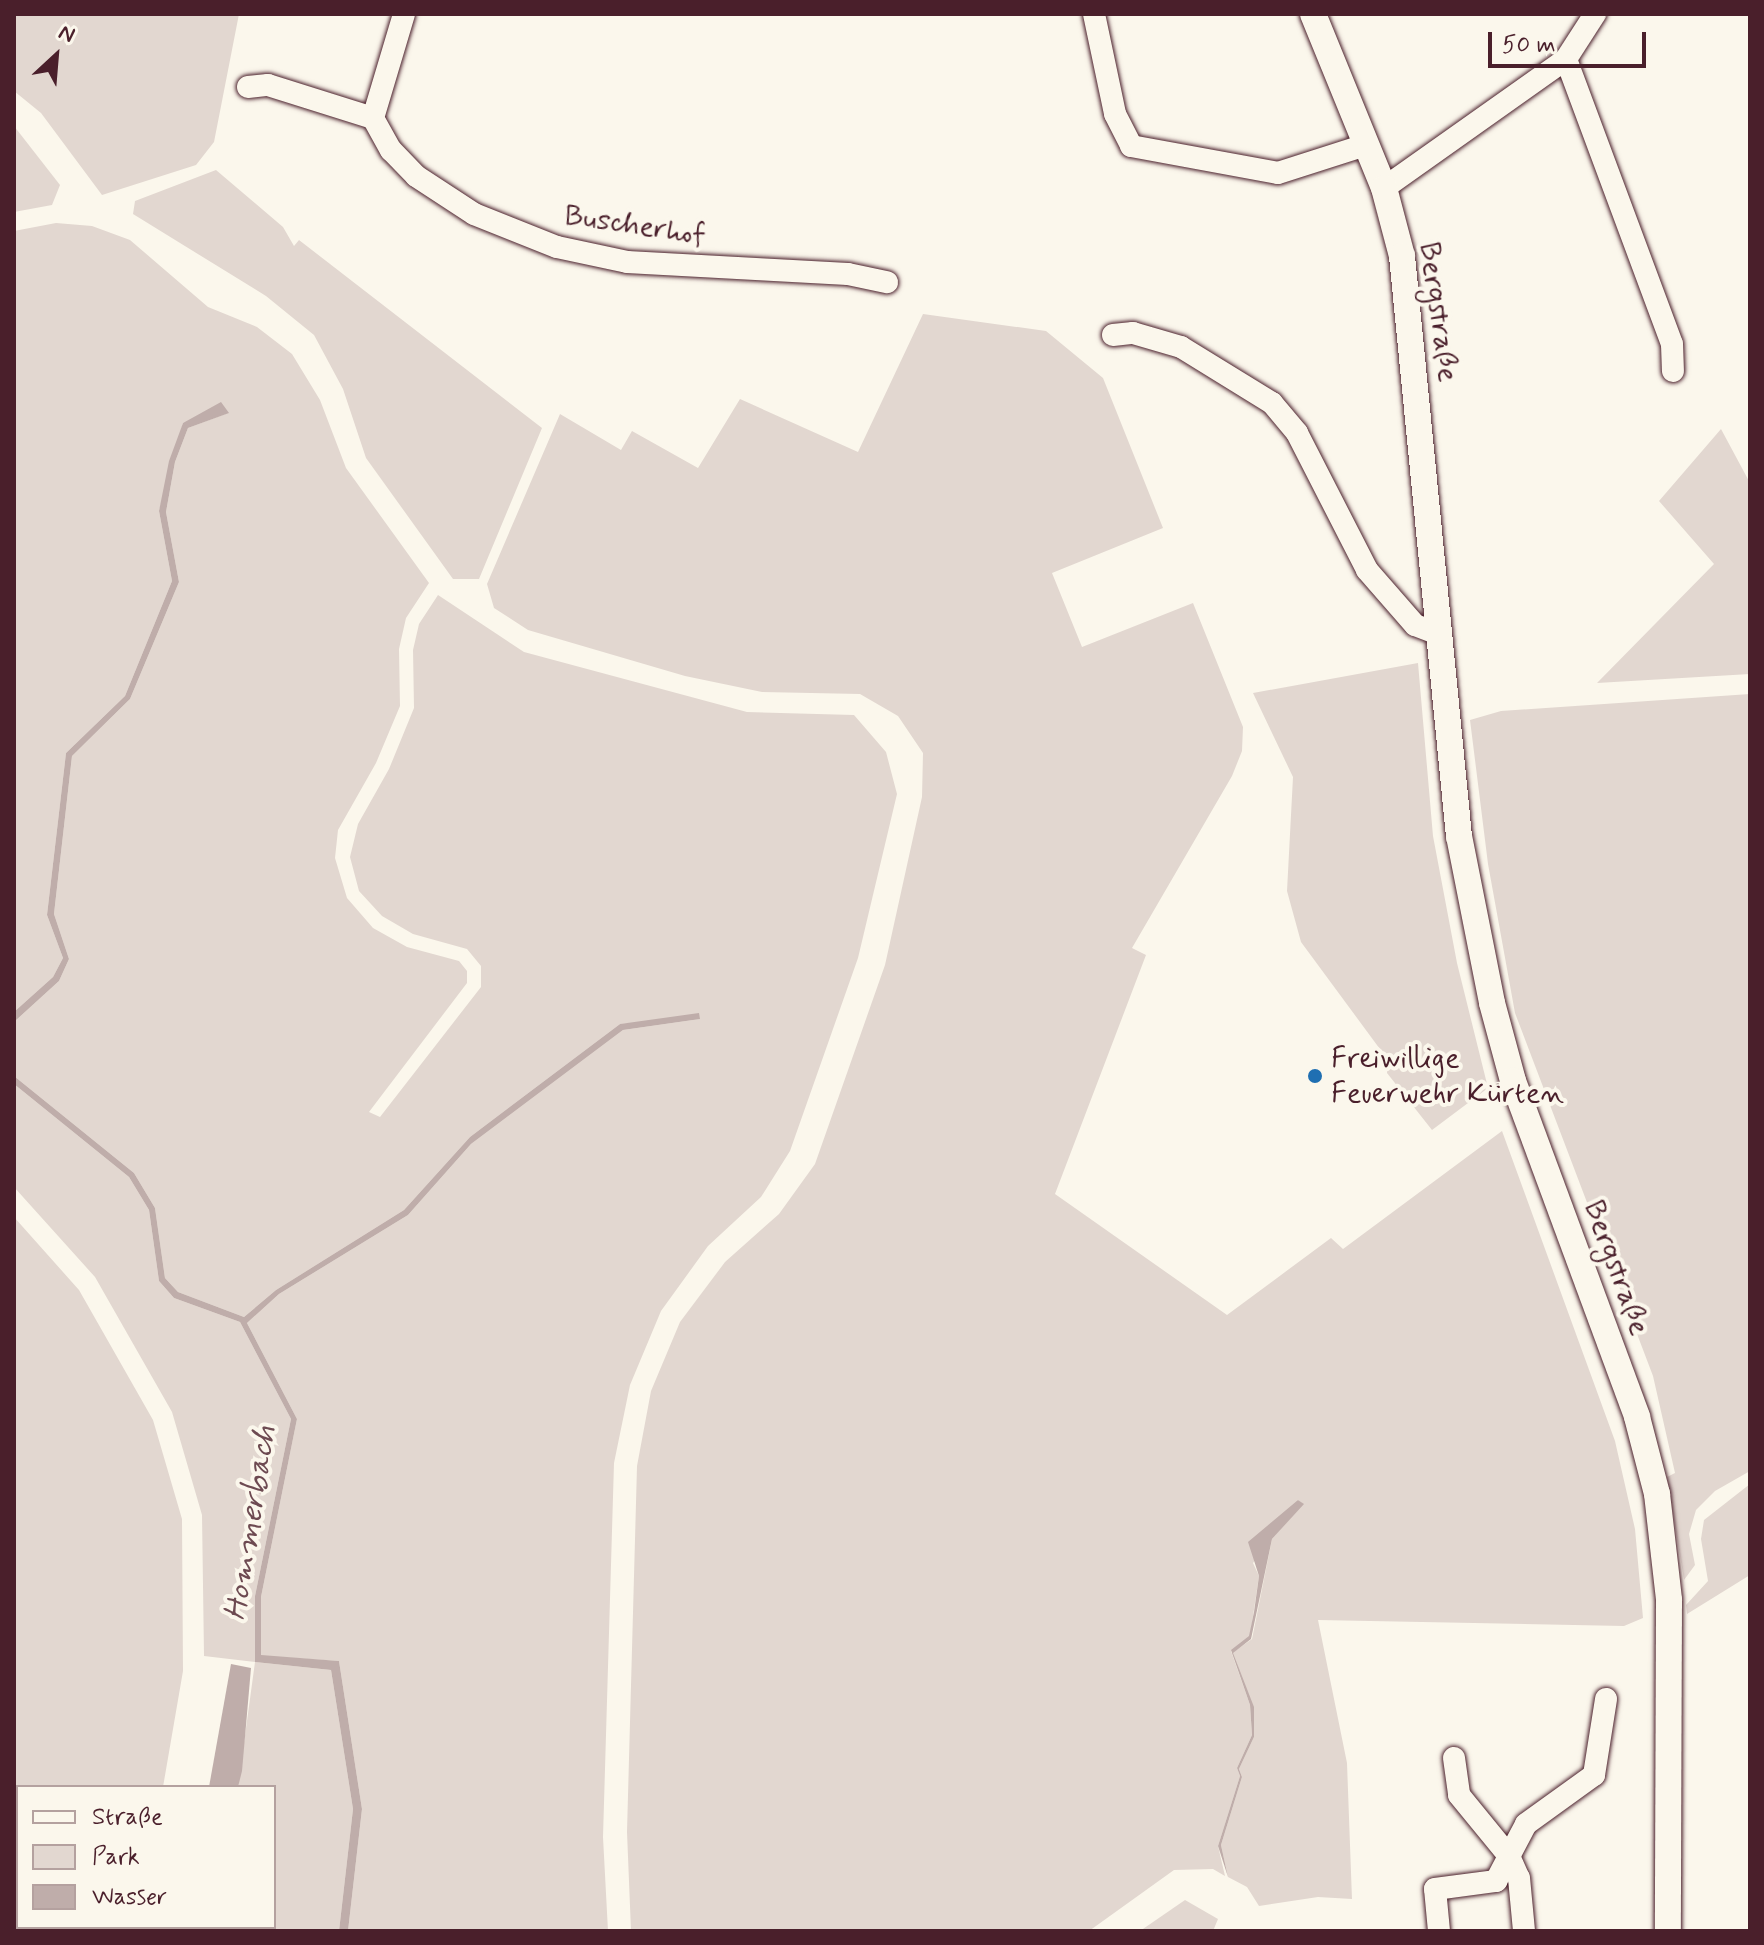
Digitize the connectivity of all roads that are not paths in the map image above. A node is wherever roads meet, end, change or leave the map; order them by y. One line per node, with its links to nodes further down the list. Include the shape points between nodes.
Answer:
1 (404, 14): 7 (street)
2 (1094, 14): 8 (street, via 1115,114 1131,146 1278,173)
3 (1313, 14): 8 (main road, Bergstraße)
4 (1595, 14): 5 (street)
5 (1566, 59): 9 (street); 12 (street, via 1672,344)
6 (248, 87): 7 (street, via 268,85)
7 (373, 118): 10 (street, Buscherhof, via 391,150 416,176 474,214 557,247 627,262 848,274)
8 (1365, 145): 9 (main road, Bergstraße)
9 (1384, 188): 13 (main road, Bergstraße, via 1413,328)
10 (887, 282)
11 (1113, 335): 13 (street, via 1133,333 1181,347 1272,403 1297,433 1367,570 1415,625)
12 (1673, 371)
13 (1439, 634): 19 (main road, Bergstraße, via 1459,836 1492,1003 1513,1081 1637,1417 1657,1494 1669,1600)
14 (1606, 1699): 16 (street, via 1594,1775 1526,1824)
15 (1454, 1758): 16 (street, via 1459,1795)
16 (1509, 1856): 17 (street, via 1496,1881 1435,1889); 18 (street, via 1519,1878)
17 (1439, 1931)
18 (1524, 1931)
19 (1668, 1931)

